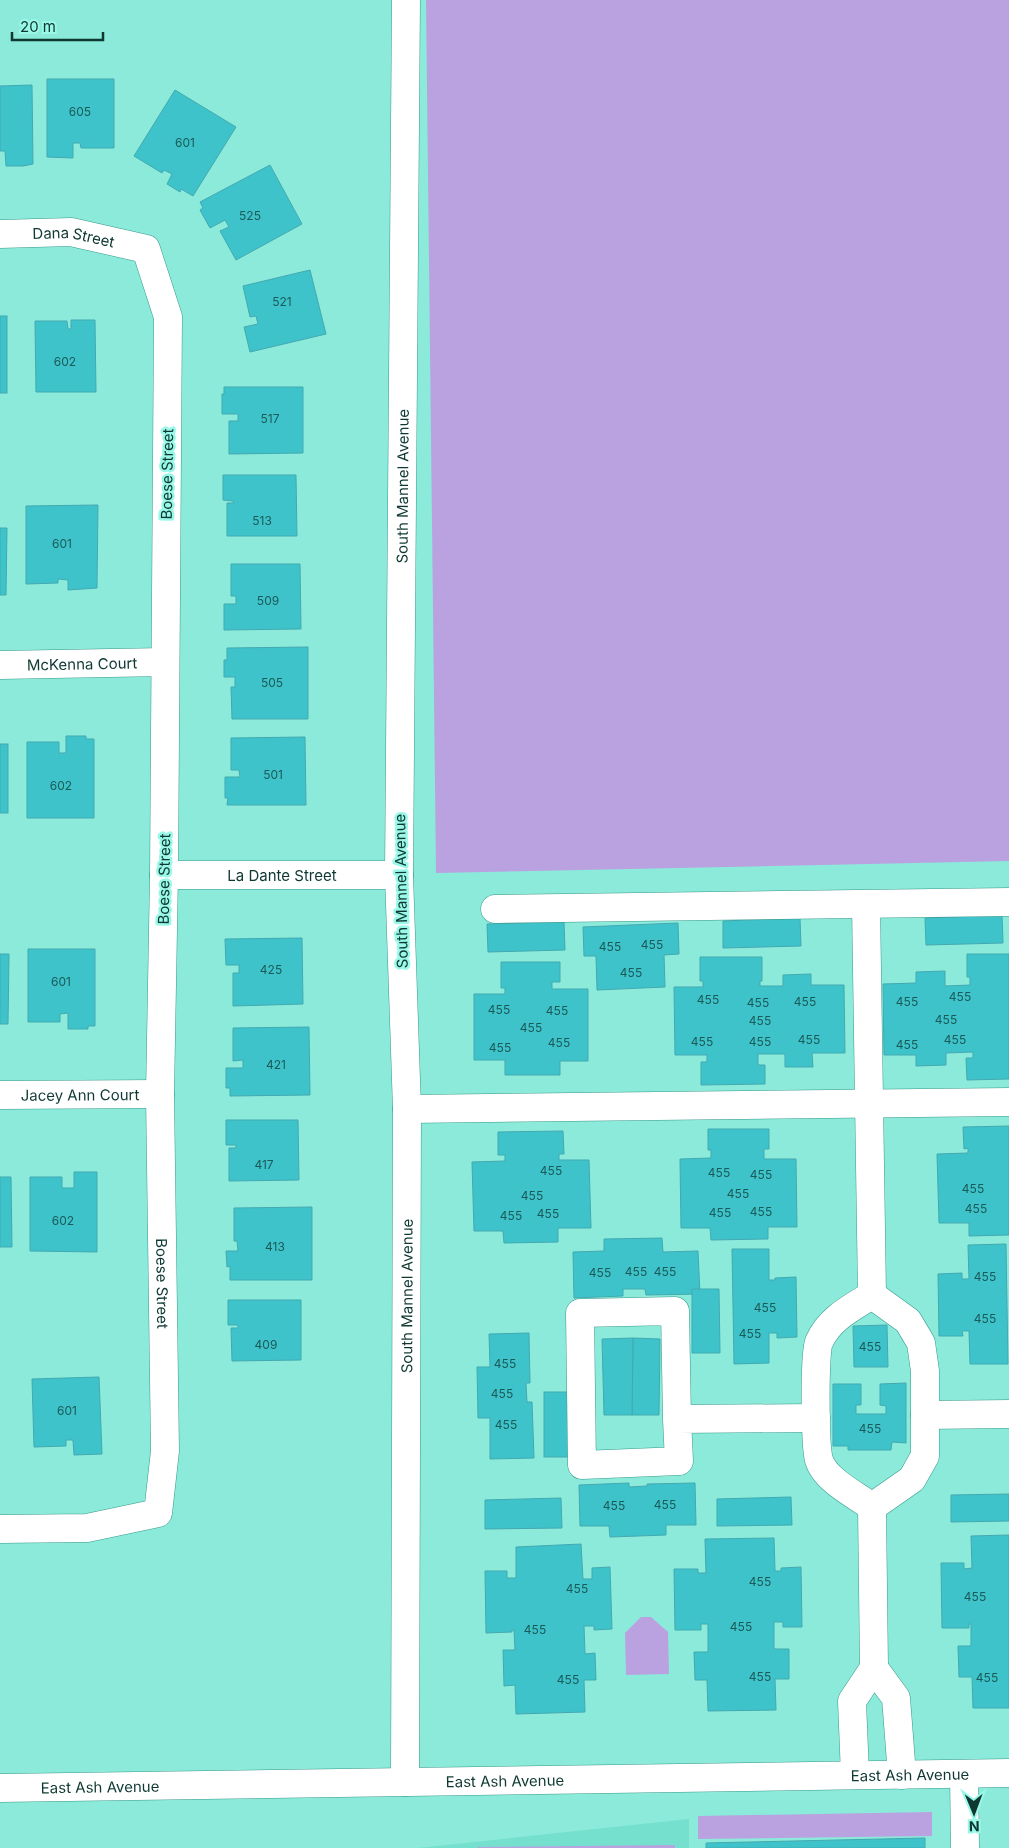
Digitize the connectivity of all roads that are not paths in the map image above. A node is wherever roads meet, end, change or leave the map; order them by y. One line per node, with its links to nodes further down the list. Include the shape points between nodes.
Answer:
1 (406, 0): 7 (street, South Mannel Avenue)
2 (0, 234): 3 (street, Dana Street, via 71,232)
3 (146, 249): 4 (street, Boese Street, via 168,317)
4 (165, 662): 5 (street, McKenna Court); 6 (street, Boese Street)
5 (0, 665)
6 (164, 875): 7 (street, La Dante Street); 11 (street, Boese Street)
7 (399, 875): 15 (street, South Mannel Avenue)
8 (1009, 902): 9 (street)
9 (866, 904): 10 (street); 14 (street)
10 (495, 910)
11 (160, 1094): 12 (street, Jacey Ann Court); 22 (street, Boese Street, via 165,1451 158,1513 87,1528)
12 (0, 1095)
13 (1009, 1102): 14 (street)
14 (869, 1104): 15 (street); 16 (street)
15 (407, 1109): 28 (street, South Mannel Avenue)
16 (872, 1295): 18 (street, via 908,1321 921,1343); 19 (street, via 835,1319 818,1343)
17 (1009, 1414): 18 (street)
18 (925, 1415): 21 (street, via 925,1456 912,1479)
19 (816, 1418): 20 (street); 21 (street, via 819,1460 832,1478)
20 (678, 1419): 20 (street, via 675,1311 580,1314 582,1464 679,1461)
21 (872, 1507): 23 (street)
22 (0, 1529)
23 (874, 1668): 26 (street, via 852,1701); 27 (street, via 896,1698)
24 (1009, 1773): 25 (street, East Ash Avenue)
25 (964, 1774): 27 (street, East Ash Avenue); 30 (street)
26 (855, 1775): 27 (street, East Ash Avenue); 28 (street, East Ash Avenue)
27 (902, 1775)
28 (405, 1782): 29 (street, East Ash Avenue)
29 (0, 1788)
30 (964, 1848)

